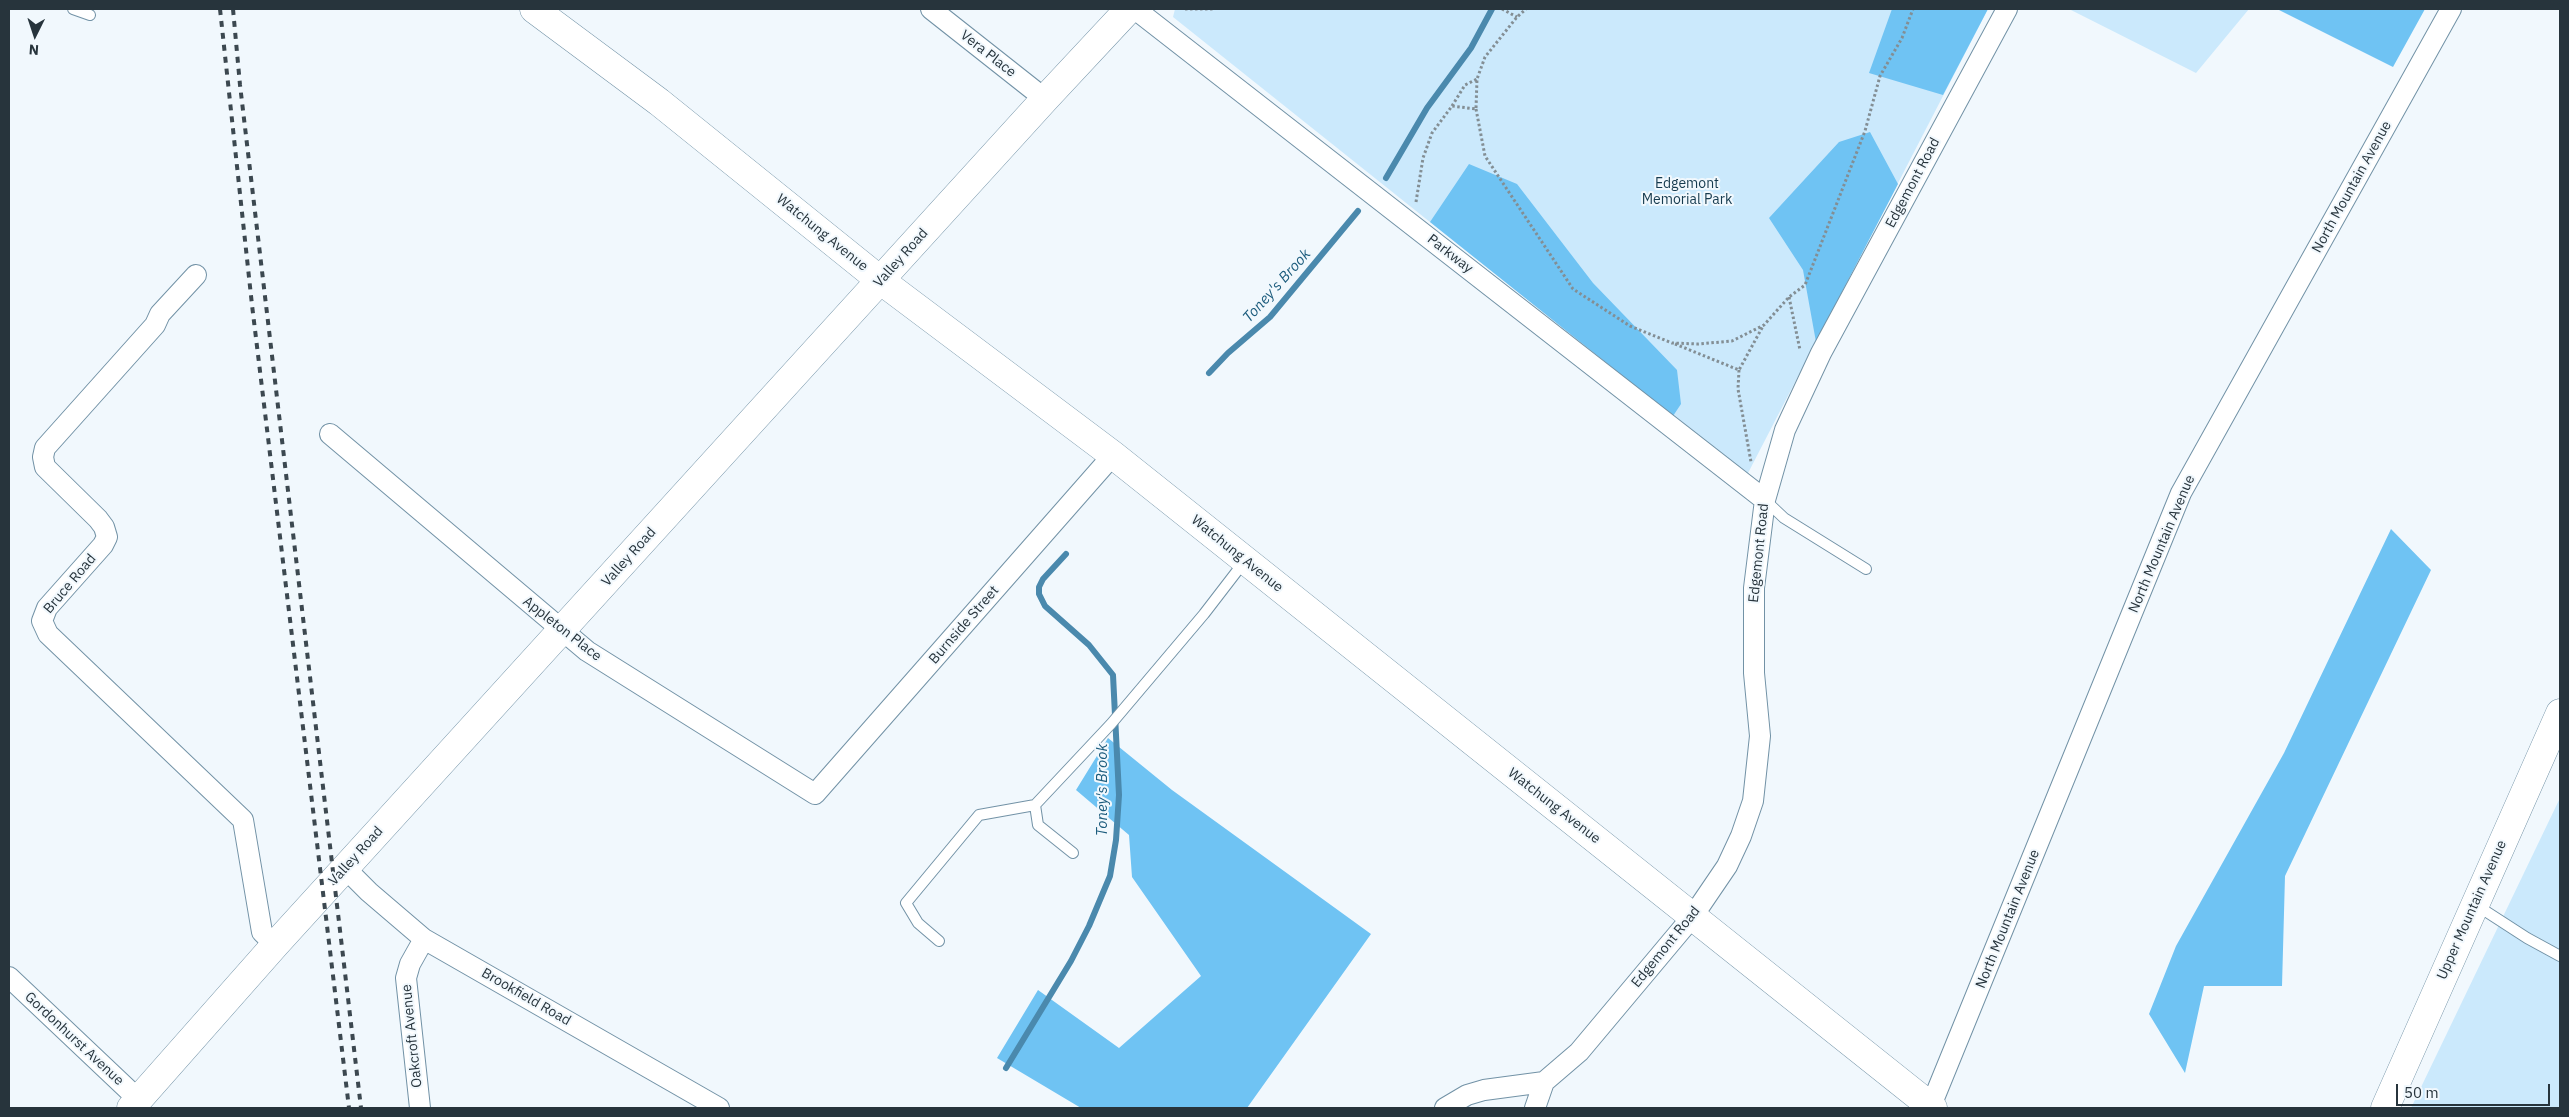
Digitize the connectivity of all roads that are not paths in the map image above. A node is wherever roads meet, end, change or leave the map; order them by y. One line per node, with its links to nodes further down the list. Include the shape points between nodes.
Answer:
1 (73, 9): 8 (lane)
2 (534, 9): 11 (main road, Watchung Avenue, via 659,102)
3 (931, 9): 9 (street, Vera Place)
4 (1130, 9): 9 (main road, Valley Road)
5 (1135, 9): 14 (street, Parkway)
6 (2007, 9): 14 (street, Edgemont Road, via 1802,391 1785,430)
7 (2451, 9): 36 (street, North Mountain Avenue, via 2181,493)
8 (90, 15)
9 (1045, 99): 11 (main road, Valley Road)
10 (196, 275): 27 (street, Bruce Road, via 43,451 48,471 98,519 107,537 47,608 42,621 48,634 243,820 262,932)
11 (880, 280): 13 (main road, Watchung Avenue); 17 (main road, Valley Road)
12 (330, 434): 17 (street, Appleton Place)
13 (1113, 455): 15 (main road, Watchung Avenue); 19 (street, Burnside Street)
14 (1765, 500): 16 (lane, via 1784,518); 24 (street, Edgemont Road, via 1754,588 1754,673 1760,736 1754,801 1727,866)
15 (1245, 561): 20 (lane, via 1122,711); 24 (main road, Watchung Avenue)
16 (1866, 569)
17 (562, 630): 19 (street, Appleton Place, via 587,651); 22 (main road, Valley Road)
18 (2560, 713): 23 (main road, Upper Mountain Avenue)
19 (815, 794)
20 (1035, 805): 21 (lane, via 1038,825); 26 (lane, via 979,815 906,903 918,923)
21 (1073, 853)
22 (345, 868): 25 (street, Brookfield Road); 27 (main road, Valley Road)
23 (2475, 904): 28 (lane); 37 (main road, Upper Mountain Avenue)
24 (1693, 916): 30 (street, Edgemont Road, via 1579,1052); 36 (main road, Watchung Avenue)
25 (424, 938): 32 (street, Oakcroft Avenue, via 406,978); 33 (street, Brookfield Road)
26 (940, 941)
27 (275, 944): 31 (main road, Valley Road)
28 (2560, 956)
29 (9, 978): 31 (street, Gordonhurst Avenue)
30 (1544, 1082): 34 (street, via 1484,1090 1467,1095); 35 (street)
31 (135, 1104)
32 (420, 1108)
33 (719, 1108)
34 (1446, 1108)
35 (1535, 1108)
36 (1932, 1108)
37 (2385, 1108)

